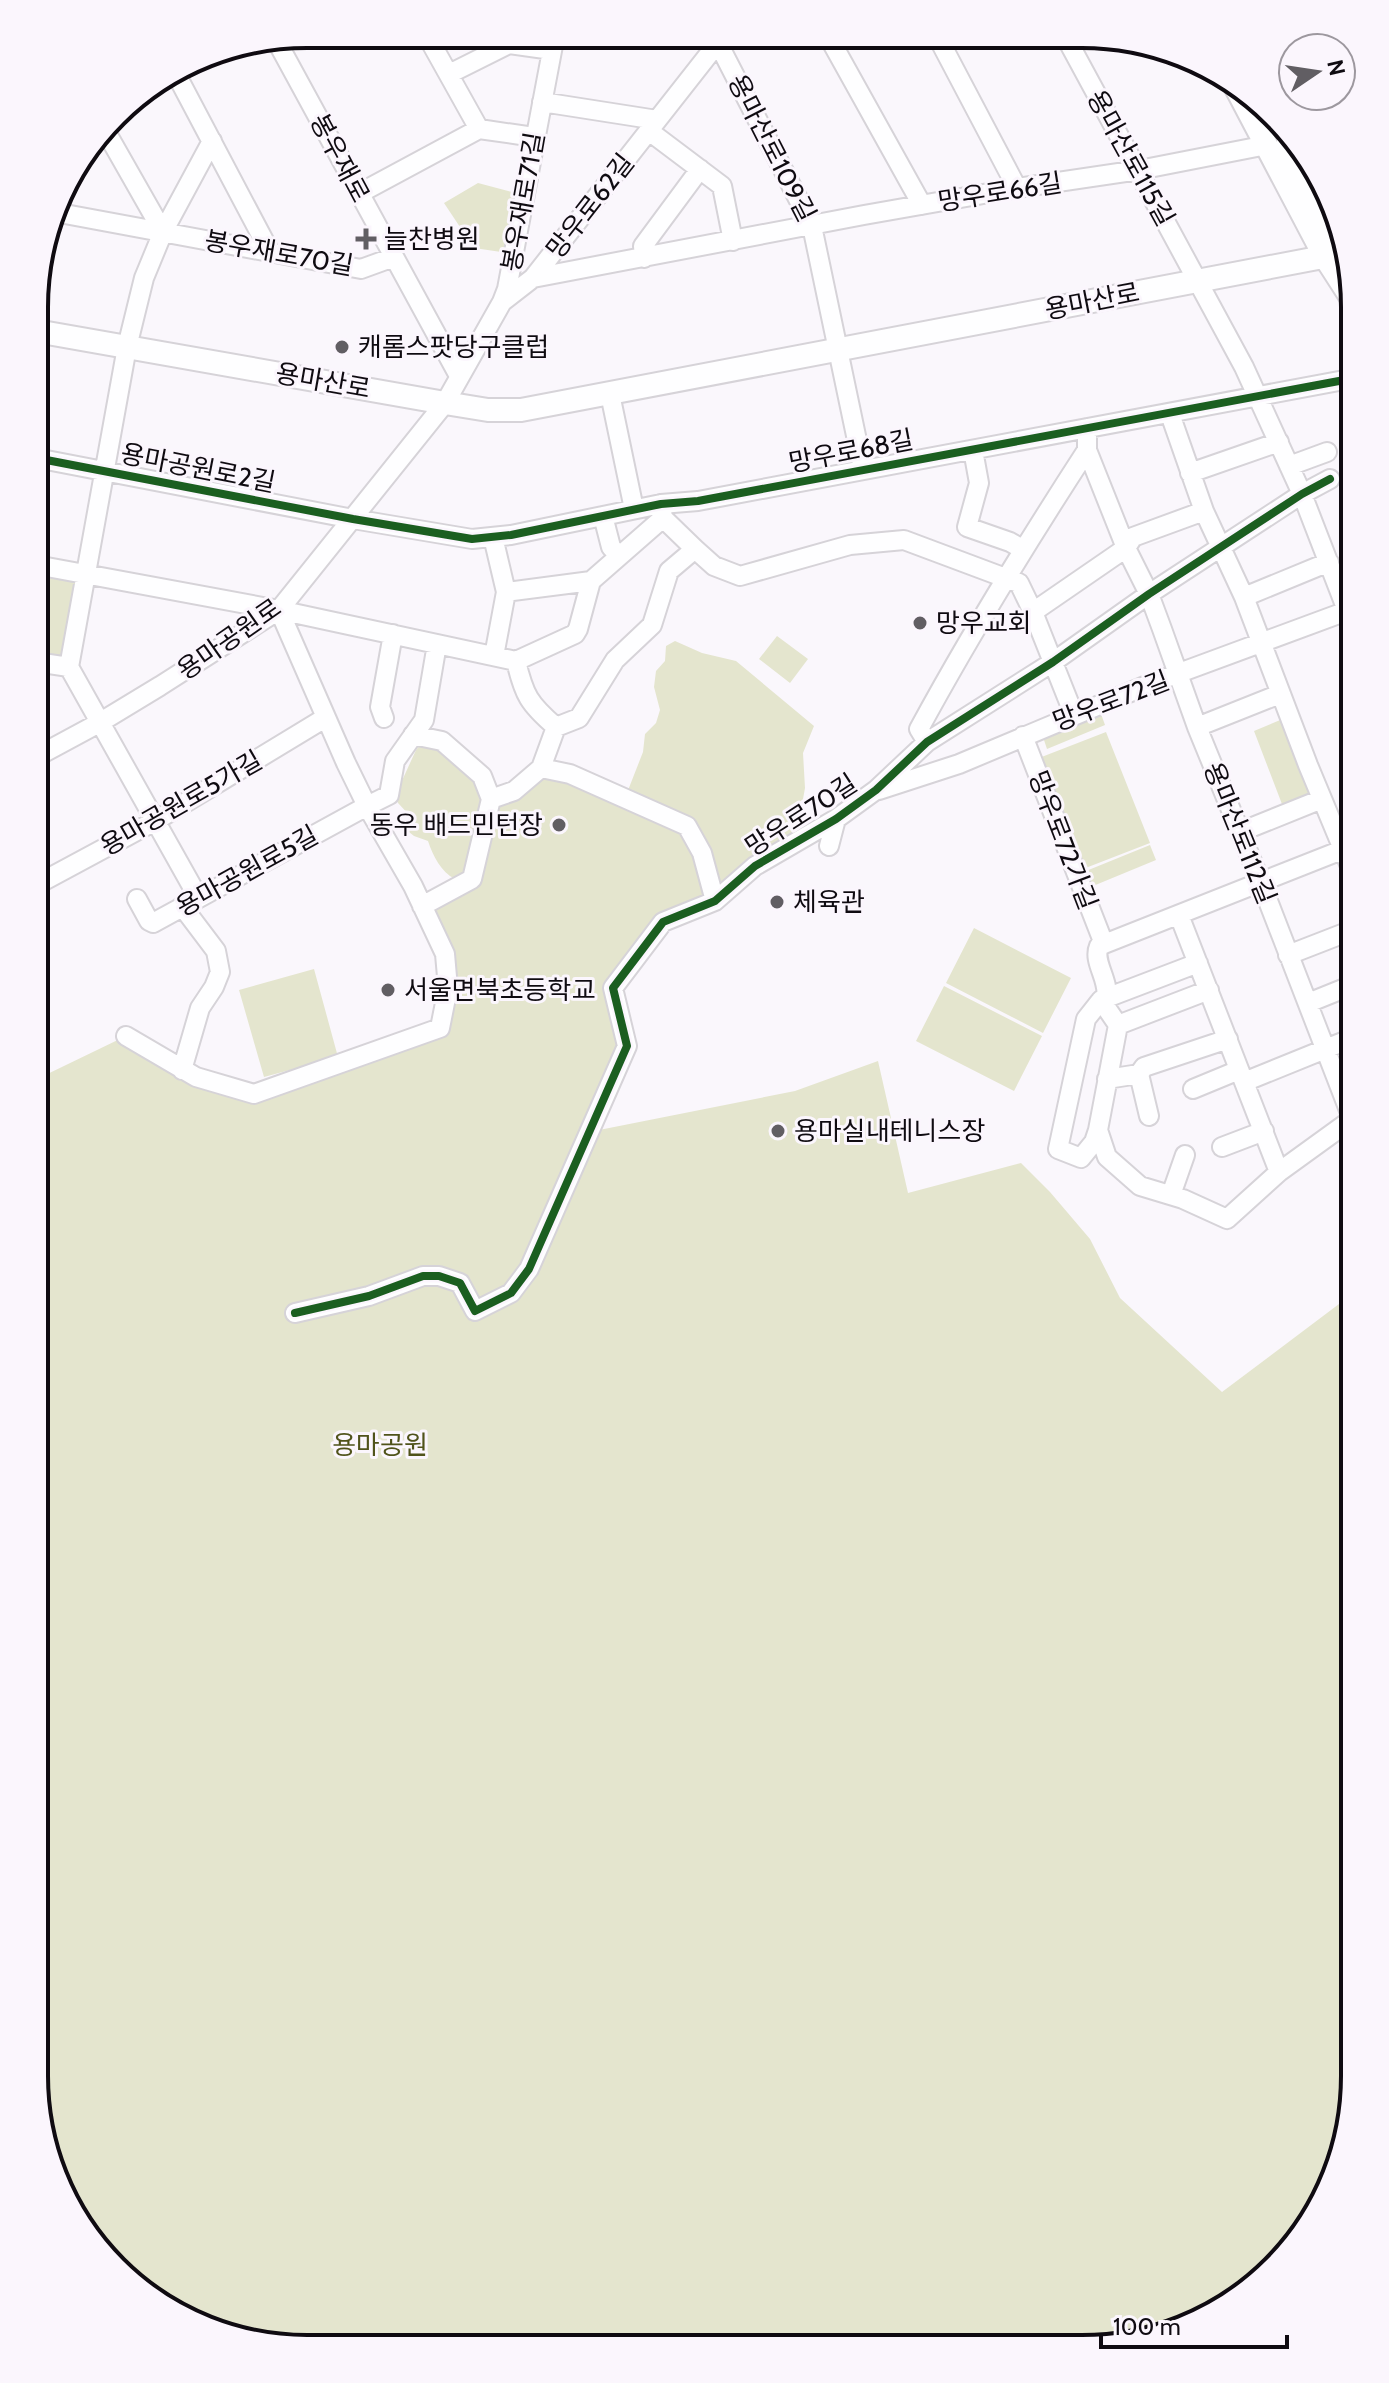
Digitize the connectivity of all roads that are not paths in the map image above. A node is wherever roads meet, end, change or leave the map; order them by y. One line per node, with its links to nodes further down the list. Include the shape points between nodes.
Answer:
1 (714, 48): 14 (street, 망우로62길)
2 (726, 48): 26 (street, 용마산로109길)
3 (835, 48): 24 (street)
4 (943, 48): 22 (street)
5 (1072, 48): 21 (street, 용마산로115길)
6 (435, 49): 10 (street)
7 (499, 49): 10 (street, 봉우재로71길)
8 (553, 49): 12 (street, 봉우재로71길)
9 (281, 50): 23 (street, 봉우재로)
10 (449, 74): 15 (street)
11 (180, 81): 18 (street)
12 (542, 102): 14 (street, 봉우재로71길); 16 (street, 봉우재로71길)
13 (1260, 119): 19 (main road)
14 (653, 126): 20 (street); 34 (street, 망우로62길)
15 (479, 129): 16 (street); 23 (street)
16 (534, 137): 36 (street, 봉우재로71길)
17 (110, 139): 27 (street)
18 (212, 141): 27 (street, 봉우재로70길); 30 (street)
19 (1278, 144): 21 (street, 망우로66길); 29 (main road)
20 (700, 169): 28 (street, via 722,188); 33 (street, via 643,246)
21 (1139, 170): 22 (street, 망우로66길); 35 (street, 용마산로115길)
22 (1017, 188): 24 (street, 망우로66길)
23 (360, 193): 32 (street, 봉우재로)
24 (922, 205): 26 (street, 망우로66길)
25 (66, 214): 27 (street, 봉우재로70길)
26 (812, 226): 28 (street, 망우로66길); 39 (street, 용마산로109길)
27 (163, 232): 30 (street, 봉우재로70길); 38 (street, via 144,278)
28 (733, 241): 33 (street, 망우로66길)
29 (1332, 243)
30 (270, 252): 32 (street, 봉우재로70길, via 361,269)
31 (1335, 254): 35 (main road, 용마산로)
32 (394, 257): 40 (street, 봉우재로)
33 (644, 258): 34 (street, 망우로66길)
34 (533, 278): 36 (street, 망우로62길)
35 (1196, 281): 39 (main road, 용마산로); 43 (street, 용마산로115길)
36 (502, 302): 40 (street, 망우로62길)
37 (48, 333): 38 (main road, 용마산로)
38 (127, 347): 44 (main road, 용마산로); 54 (street)
39 (839, 350): 42 (main road, 용마산로); 53 (street)
40 (459, 376): 44 (street)
41 (1341, 381): 43 (street, 망우로68길)
42 (610, 394): 44 (main road, 용마산로, via 521,410); 58 (street)
43 (1258, 397): 45 (street, 망우로68길); 47 (street, 용마산로115길)
44 (445, 403): 62 (street, 용마공원로)
45 (1170, 414): 46 (street, 망우로68길); 55 (street)
46 (1087, 428): 48 (street, 망우로68길); 49 (street, 용마산로112길)
47 (1279, 442): 52 (street, 용마산로115길); 55 (street)
48 (973, 450): 53 (street, 망우로68길); 67 (street, via 979,483 967,527)
49 (1087, 450): 64 (street, 용마산로112길); 67 (street)
50 (1327, 452): 52 (street)
51 (48, 460): 54 (street, 용마공원로2길)
52 (1289, 466): 57 (street, 용마산로115길)
53 (863, 469): 59 (street, 망우로68길)
54 (104, 470): 62 (street, 용마공원로2길); 71 (street)
55 (1190, 473): 60 (street)
56 (1330, 479): 57 (street, 망우로70길)
57 (1302, 494): 65 (street, 망우로70길); 69 (street, 용마산로115길)
58 (634, 509): 59 (street, 망우로68길); 61 (street, 망우로68길)
59 (662, 511): 66 (street); 68 (street)
60 (1204, 511): 64 (street, via 1133,537); 65 (street)
61 (603, 516): 63 (street, 망우로68길); 68 (street, via 611,547)
62 (353, 519): 63 (street, 망우로68길, via 472,539); 78 (street, 용마공원로)
63 (493, 537): 75 (street)
64 (1126, 548): 76 (street, 용마산로112길); 79 (street)
65 (1222, 548): 76 (street, 망우로70길); 77 (street)
66 (695, 549): 72 (street, via 714,566 740,576 850,545 904,540); 95 (street, via 669,571 652,625 615,660 579,718)
67 (1022, 549): 72 (street)
68 (619, 556): 73 (street)
69 (1329, 562): 74 (street, 용마산로115길); 77 (street)
70 (48, 567): 71 (street)
71 (85, 572): 78 (street); 88 (street)
72 (1007, 578): 79 (street, via 1021,585); 99 (street, via 919,729)
73 (591, 581): 75 (street); 85 (street, via 575,634)
74 (1341, 588)
75 (506, 592): 84 (street)
76 (1149, 594): 86 (street, 망우로70길); 89 (street, 용마산로112길)
77 (1244, 597): 82 (street)
78 (279, 610): 81 (street); 92 (street); 94 (street, 용마공원로)
79 (1033, 612): 86 (street)
80 (1341, 614): 82 (street, 망우로72길)
81 (393, 634): 83 (street); 93 (street, via 380,707)
82 (1261, 643): 89 (street, 망우로72길); 90 (street)
83 (437, 644): 84 (street); 97 (street, via 425,716)
84 (494, 656): 85 (street)
85 (516, 661): 95 (street, via 525,693)
86 (1053, 662): 91 (street); 99 (street, 망우로70길)
87 (48, 664): 88 (street)
88 (69, 667): 94 (street)
89 (1179, 674): 91 (street, 망우로72길, via 1154,691); 96 (street, 용마산로112길)
90 (1280, 694): 96 (street); 104 (street)
91 (1074, 715): 98 (street, 망우로72길)
92 (325, 718): 105 (street); 107 (street, 용마공원로5가길)
93 (384, 718)
94 (99, 723): 100 (street, 용마공원로); 107 (street)
95 (556, 727): 101 (street)
96 (1197, 727): 108 (street, 용마산로112길)
97 (413, 735): 103 (street, via 442,741 480,773); 105 (street, 용마공원로5길, via 395,761 390,794)
98 (1023, 736): 102 (street, 망우로72길, via 959,764); 121 (street, 망우로72가길)
99 (927, 742): 102 (street, 망우로70길)
100 (48, 751)
101 (541, 768): 103 (street, via 514,791); 116 (street, via 570,774 687,826 702,853)
102 (876, 790): 106 (street, 망우로70길)
103 (491, 799): 118 (street, via 472,879)
104 (1322, 799): 108 (street); 109 (street)
105 (367, 806): 117 (street, 용마공원로5길); 118 (street)
106 (836, 819): 110 (street); 116 (street, 망우로70길, via 755,866)
107 (155, 821): 113 (street, 용마공원로5가길); 117 (street)
108 (1240, 832): 114 (street, 용마산로112길)
109 (1341, 832)
110 (829, 846)
111 (1341, 850): 114 (street)
112 (1241, 874): 114 (street)
113 (48, 879)
114 (1261, 883): 119 (street); 122 (street, 용마산로112길)
115 (137, 899): 117 (street, 용마공원로5길, via 152,923)
116 (715, 901): 147 (street, 망우로70길, via 663,922 613,988 627,1046 529,1269 511,1293 475,1311 460,1283 423,1276 369,1296)
117 (190, 902): 133 (street, via 220,967 200,1008)
118 (422, 906): 133 (street, via 445,954 448,988 440,1028 254,1094)
119 (1179, 915): 121 (street); 123 (street)
120 (1341, 935): 122 (street)
121 (1104, 944): 126 (street, via 1096,953 1107,986)
122 (1288, 955): 127 (street, 용마산로112길)
123 (1198, 963): 124 (street); 126 (street)
124 (1209, 990): 128 (street); 130 (street)
125 (1341, 990): 127 (street)
126 (1104, 999): 128 (street); 141 (street, via 1086,1019 1058,1149 1081,1158)
127 (1308, 1003): 132 (street, 용마산로112길)
128 (1118, 1025): 136 (street)
129 (126, 1036): 133 (street)
130 (1228, 1039): 134 (street, via 1144,1067); 135 (street)
131 (1341, 1043): 132 (street)
132 (1326, 1049): 135 (street); 137 (street, 용마산로112길)
133 (182, 1070)
134 (1139, 1074): 136 (street); 139 (street)
135 (1242, 1076): 138 (street); 142 (street)
136 (1107, 1079): 141 (street)
137 (1341, 1086)
138 (1193, 1089)
139 (1149, 1116)
140 (1341, 1127): 145 (street)
141 (1098, 1130): 146 (street, via 1107,1157 1140,1186)
142 (1264, 1131): 143 (street); 145 (street)
143 (1222, 1147)
144 (1185, 1155): 146 (street)
145 (1279, 1172): 146 (street, via 1227,1219)
146 (1171, 1195)
147 (295, 1313)

